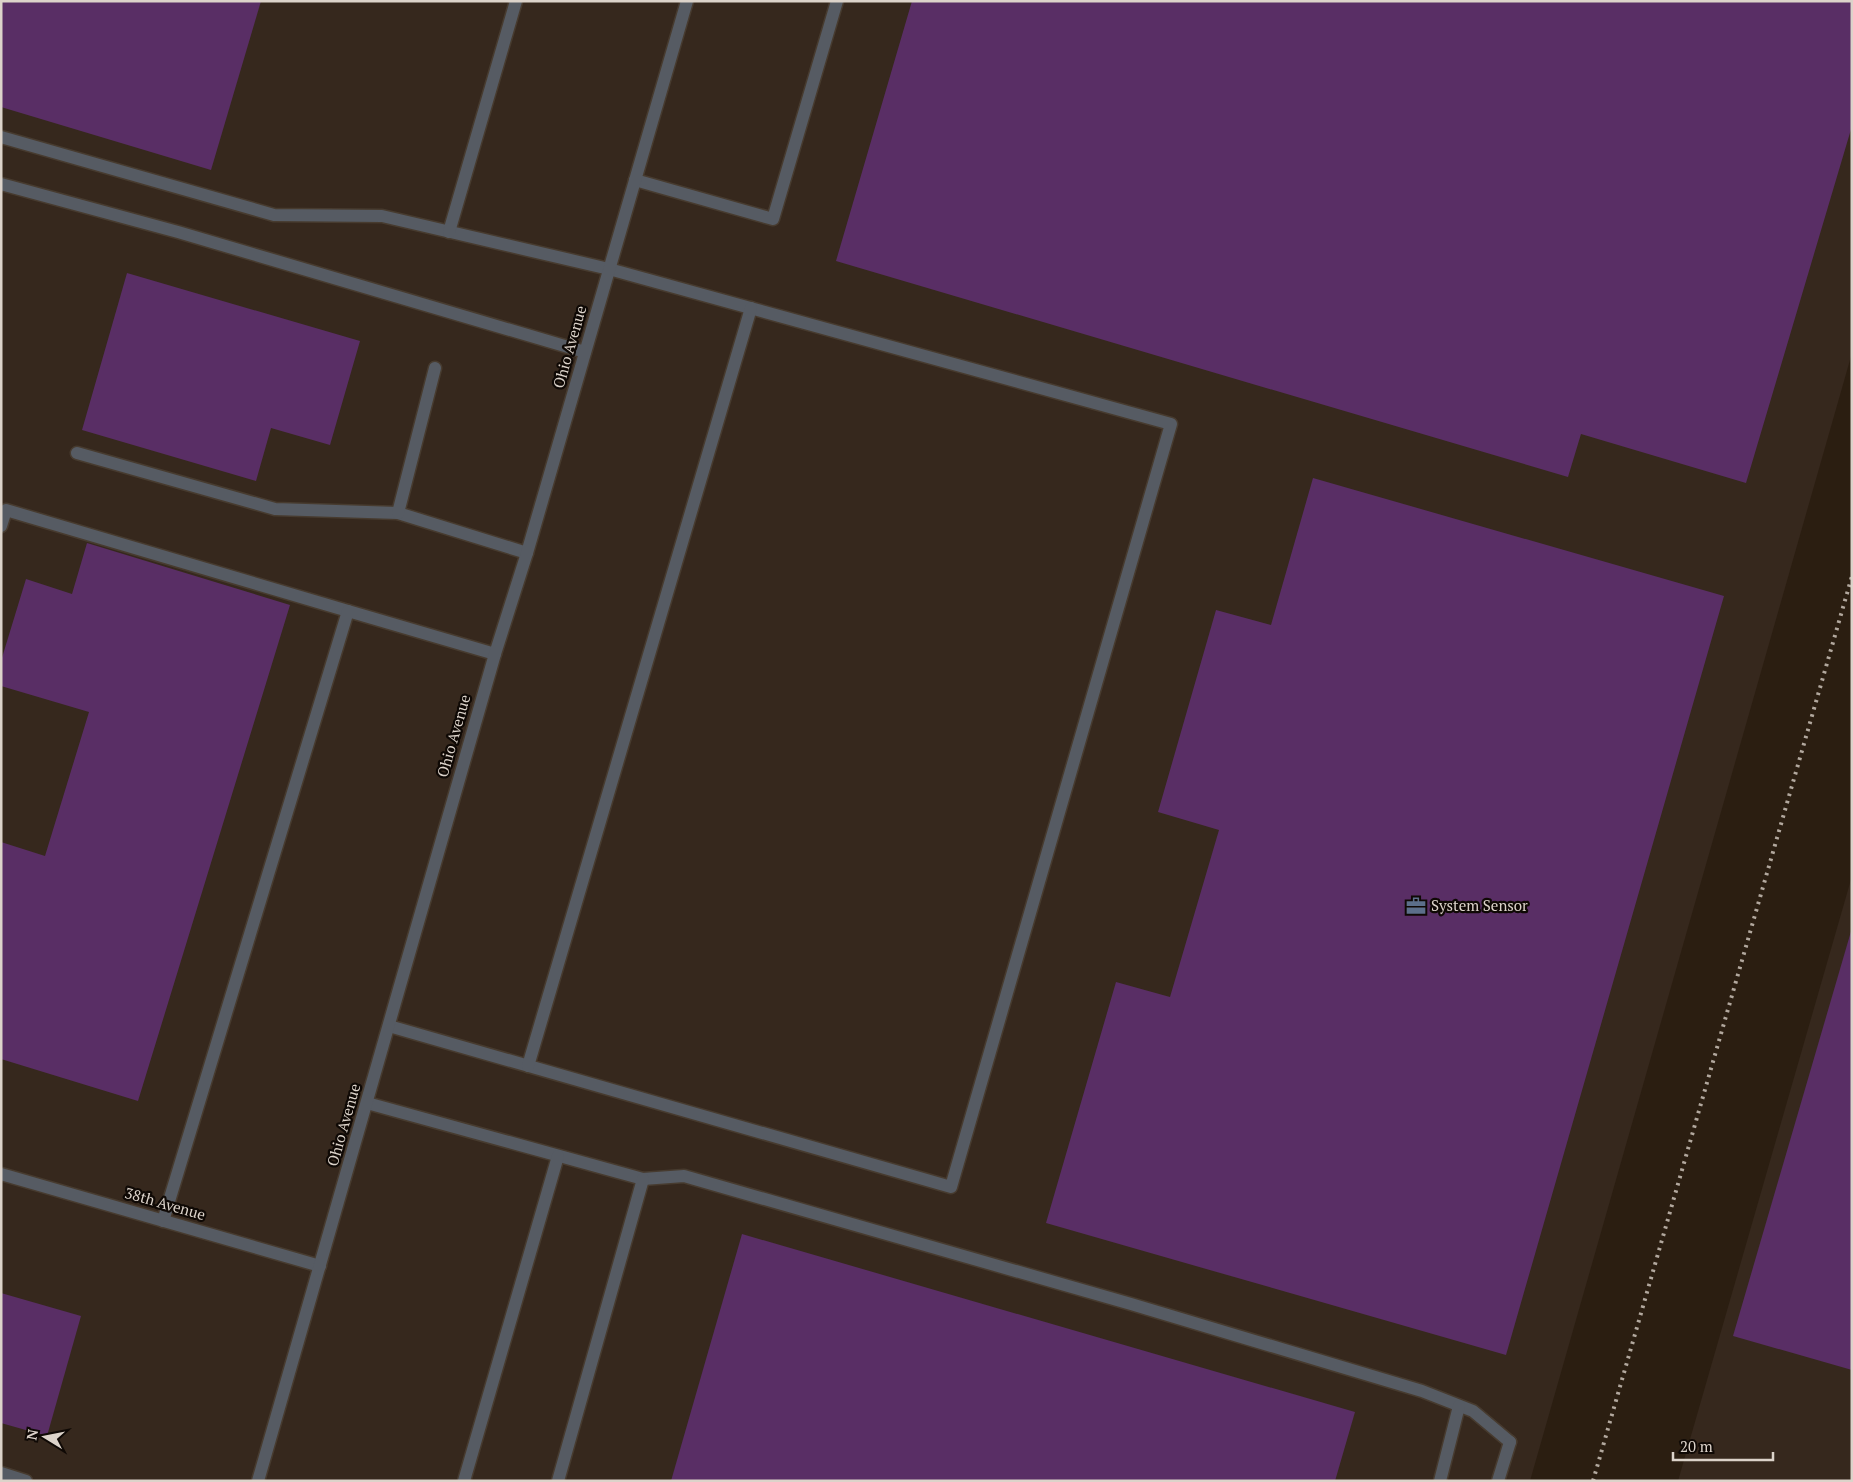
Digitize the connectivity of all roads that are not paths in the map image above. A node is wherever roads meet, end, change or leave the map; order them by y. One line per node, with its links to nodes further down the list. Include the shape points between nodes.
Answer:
1 (516, 1): 7 (street)
2 (687, 1): 5 (street, Ohio Avenue)
3 (837, 1): 5 (street, via 773,219)
4 (1, 137): 7 (street, via 274,215 382,216)
5 (635, 180): 8 (street, Ohio Avenue)
6 (1, 184): 10 (street, via 178,232)
7 (449, 232): 8 (street)
8 (609, 269): 9 (street); 10 (street, Ohio Avenue)
9 (751, 308): 19 (street); 19 (street, via 1171,424 951,1187)
10 (585, 352): 15 (street, Ohio Avenue)
11 (435, 368): 13 (street)
12 (77, 452): 13 (street, via 275,509)
13 (398, 512): 15 (street)
14 (1, 526): 16 (street, via 6,510)
15 (527, 553): 17 (street, Ohio Avenue)
16 (348, 610): 17 (street); 24 (street)
17 (494, 654): 18 (street, Ohio Avenue)
18 (389, 1026): 19 (street); 20 (street, Ohio Avenue)
19 (528, 1066)
20 (367, 1103): 21 (street); 25 (street, Ohio Avenue)
21 (558, 1156): 23 (street); 30 (street)
22 (1, 1174): 24 (street, 38th Avenue)
23 (643, 1179): 26 (street, via 684,1176 1131,1304 1422,1391); 31 (street)
24 (163, 1221): 25 (street, 38th Avenue)
25 (320, 1266): 29 (street, Ohio Avenue)
26 (1459, 1406): 32 (street); 33 (street, via 1473,1411 1510,1442)
27 (1, 1473): 28 (street)
28 (26, 1481)
29 (258, 1481)
30 (464, 1481)
31 (558, 1481)
32 (1440, 1481)
33 (1498, 1481)

